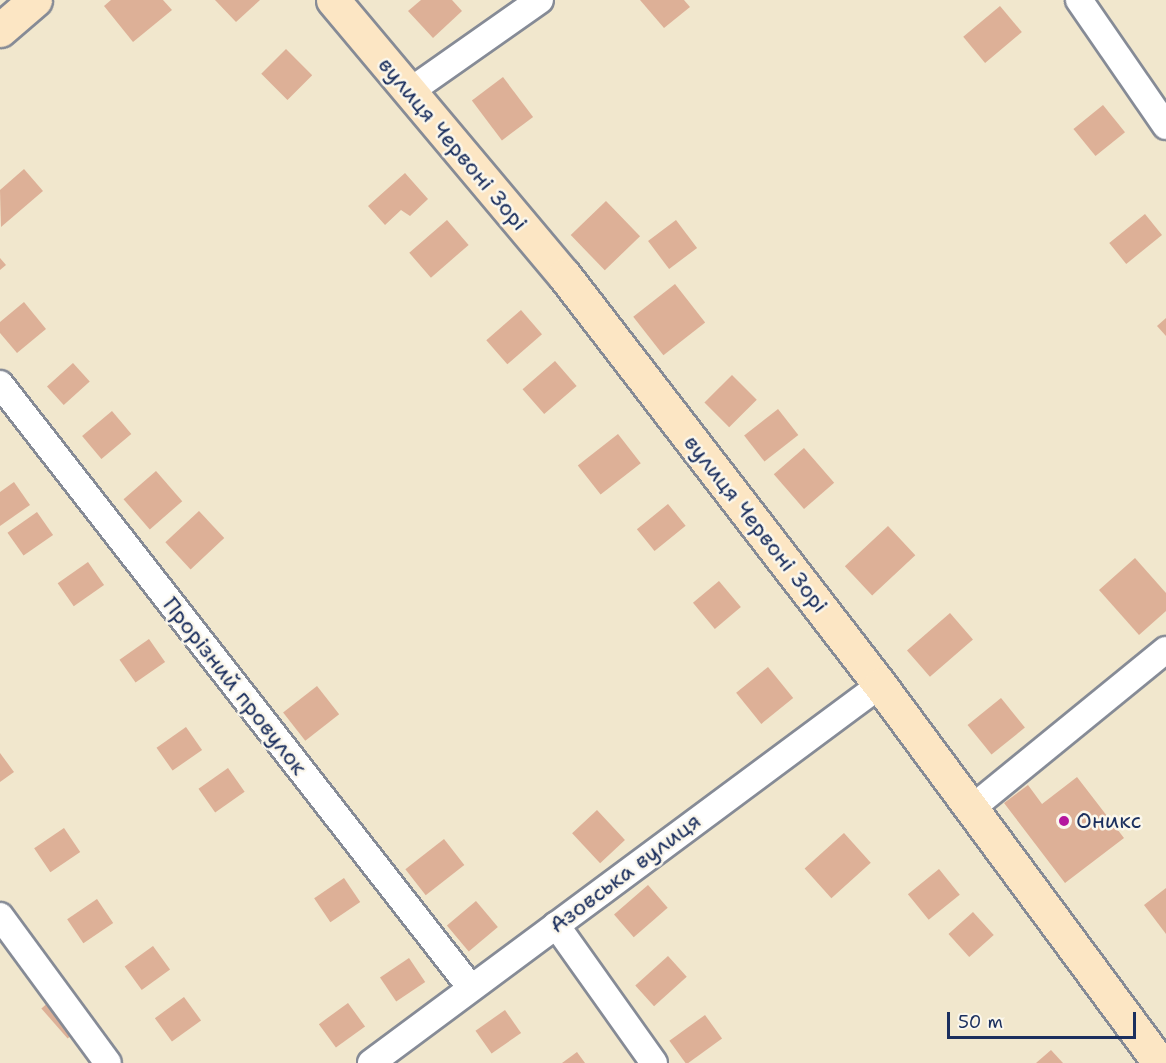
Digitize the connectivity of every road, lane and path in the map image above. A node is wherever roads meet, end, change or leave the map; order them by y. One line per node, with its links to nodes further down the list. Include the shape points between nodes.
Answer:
1 (35, 0): 5 (street)
2 (333, 0): 6 (street, вулиця Червоні Зорі)
3 (540, 0): 6 (street)
4 (1079, 0): 7 (street)
5 (0, 30)
6 (409, 92): 10 (street, вулиця Червоні Зорі, via 564,275)
7 (1166, 126)
8 (0, 384): 14 (street, Прорізний провулок)
9 (1166, 650): 11 (street)
10 (880, 685): 11 (street, вулиця Червоні Зорі); 13 (street, Азовська вулиця)
11 (972, 808): 18 (street, вулиця Червоні Зорі)
12 (0, 916): 15 (street)
13 (556, 925): 14 (street, Азовська вулиця); 17 (street)
14 (471, 988): 16 (street, Азовська вулиця)
15 (108, 1063)
16 (371, 1063)
17 (654, 1063)
18 (1160, 1063)

